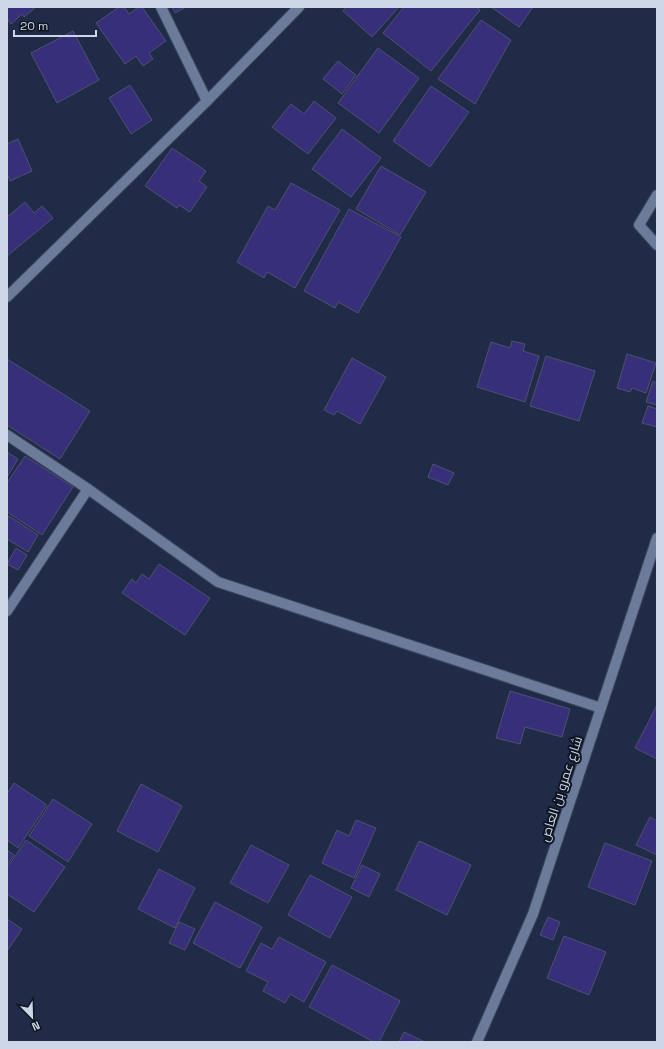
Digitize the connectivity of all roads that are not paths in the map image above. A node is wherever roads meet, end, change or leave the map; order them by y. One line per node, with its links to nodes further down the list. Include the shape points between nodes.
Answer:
1 (161, 7): 3 (street)
2 (299, 7): 3 (street)
3 (207, 101): 6 (street)
4 (657, 195): 5 (street, via 639,225)
5 (657, 245)
6 (7, 297)
7 (7, 436): 8 (street)
8 (88, 489): 10 (street); 11 (street, via 218,582)
9 (657, 538): 11 (street, شارع عمرو بن العاص)
10 (7, 611)
11 (602, 708): 12 (street, شارع عمرو بن العاص, via 533,914)
12 (477, 1042)

